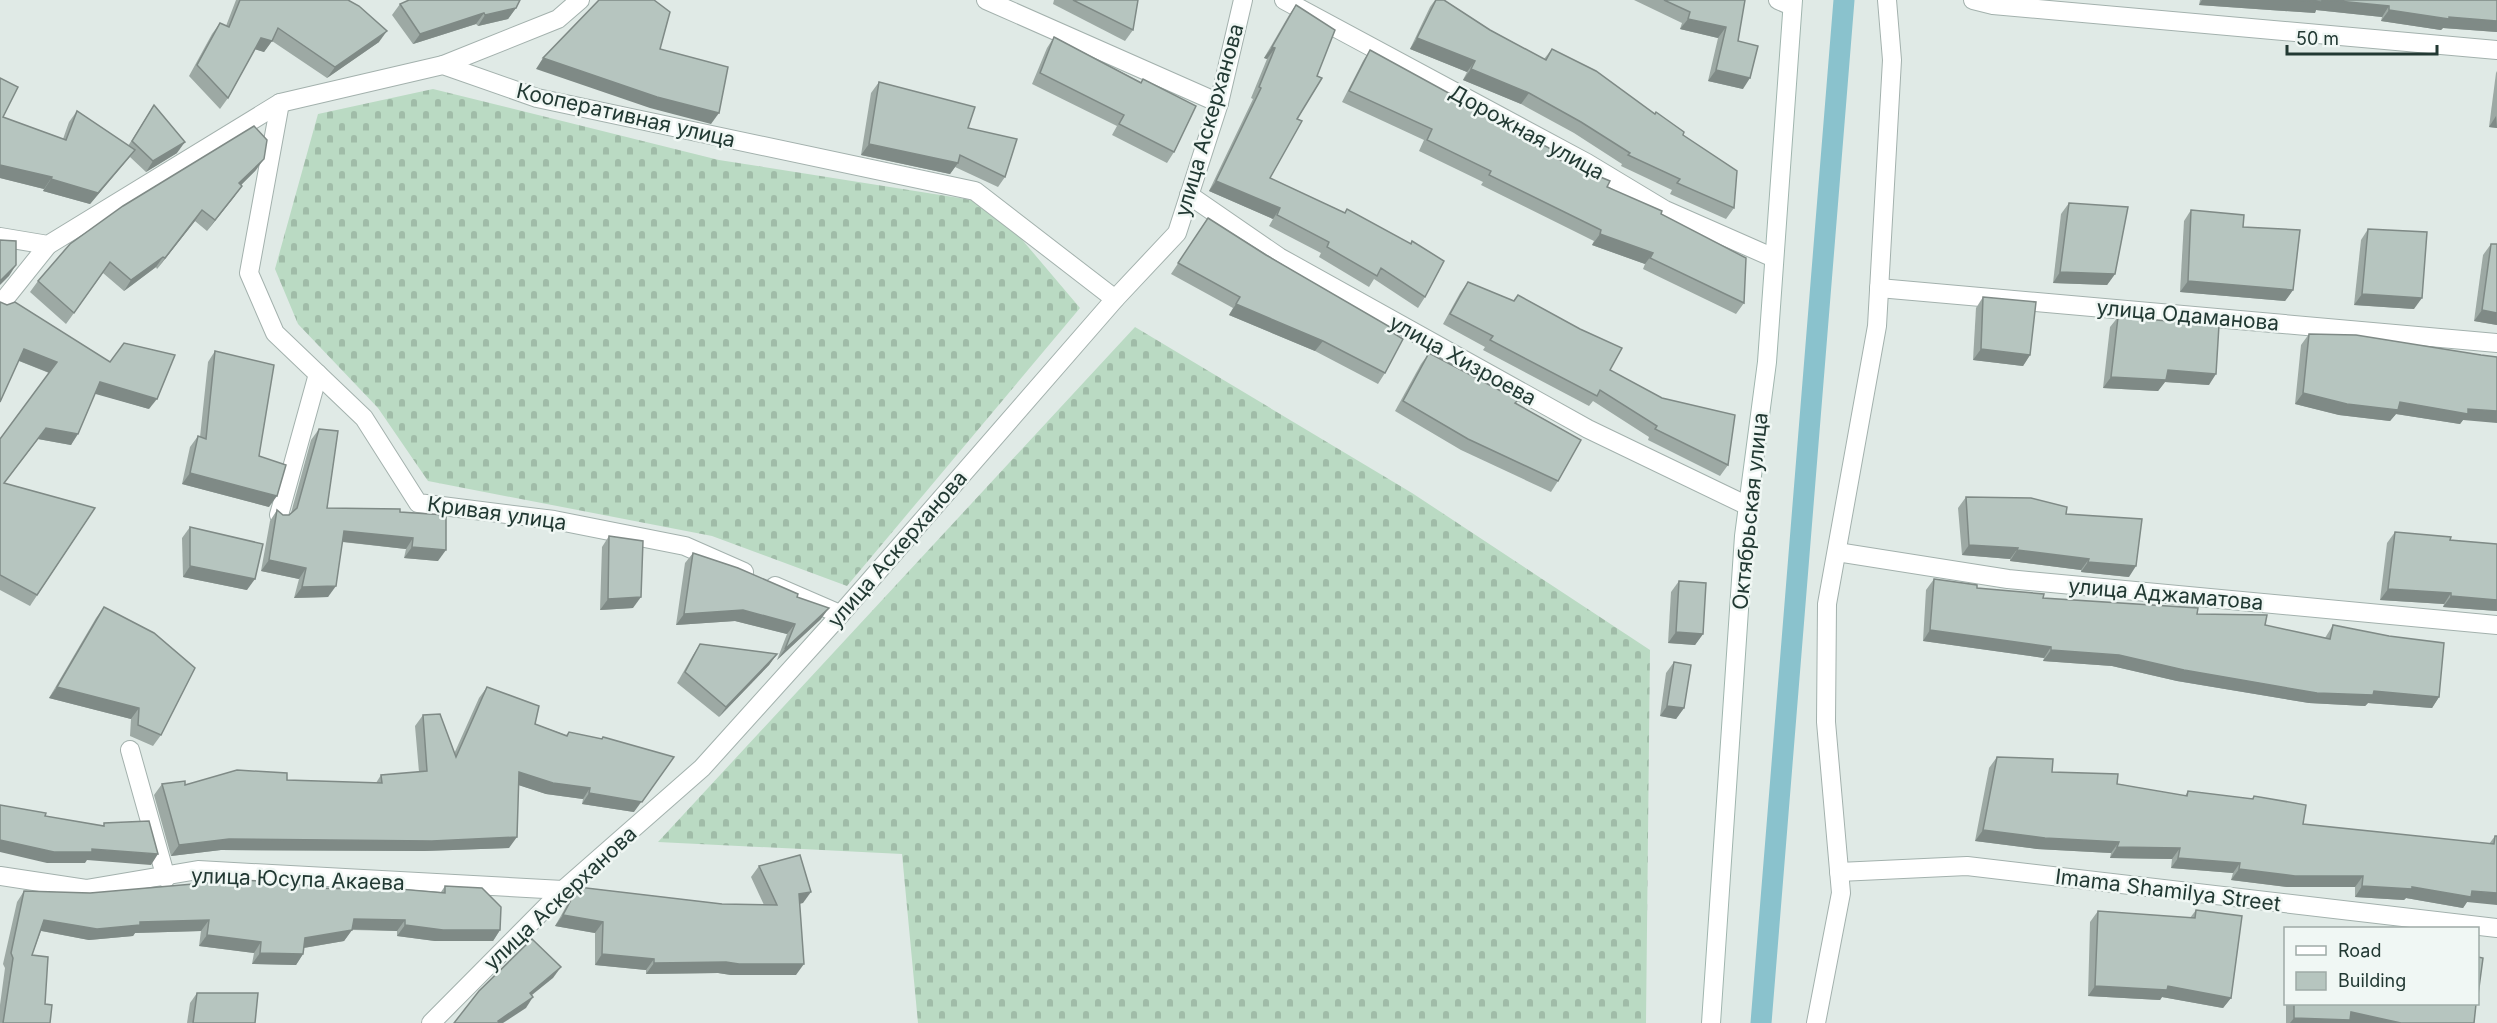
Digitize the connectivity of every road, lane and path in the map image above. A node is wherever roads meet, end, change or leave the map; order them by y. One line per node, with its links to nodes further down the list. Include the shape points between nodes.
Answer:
1 (580, 0): 9 (street, via 558,19)
2 (986, 0): 11 (street)
3 (1243, 0): 11 (street, улица Аскерханова)
4 (1284, 0): 15 (street, Дорожная улица, via 1587,163 1665,210)
5 (1887, 0): 16 (street, via 1892,60)
6 (1972, 0): 8 (street)
7 (1788, 2): 15 (street, Октябрьская улица)
8 (2497, 50)
9 (443, 64): 10 (street); 17 (street, Кооперативная улица, via 537,98 975,191)
10 (280, 103): 14 (street); 20 (street, Кривая улица, via 249,273 275,333)
11 (1219, 103): 12 (street, улица Аскерханова)
12 (1189, 195): 17 (street, улица Аскерханова, via 1177,233); 21 (street, улица Хизроева, via 1279,257 1578,423)
13 (0, 237): 14 (street)
14 (48, 245): 18 (street)
15 (1774, 258): 21 (street, Октябрьская улица, via 1767,362)
16 (1880, 288): 19 (street, улица Одаманова); 23 (street, via 1877,326)
17 (1115, 299): 24 (street, улица Аскерханова)
18 (0, 305)
19 (2497, 343)
20 (318, 374): 22 (street); 24 (street, Кривая улица, via 364,418 418,502 555,520 684,546)
21 (1748, 506): 33 (street, Октябрьская улица)
22 (279, 515)
23 (1837, 552): 25 (street, улица Аджаматова, via 2008,579); 27 (street, via 1827,604 1826,722)
24 (840, 615): 30 (street, улица Аскерханова, via 702,768)
25 (2497, 625)
26 (130, 750): 29 (street)
27 (1839, 872): 31 (street, Imama Shamilya Street, via 1967,866); 34 (street, via 1841,893)
28 (0, 876): 29 (street, улица Юсупа Акаева, via 86,889)
29 (166, 878): 30 (street, улица Юсупа Акаева, via 198,870)
30 (562, 890): 32 (street, улица Аскерханова)
31 (2497, 927)
32 (431, 1023)
33 (1711, 1023)
34 (1816, 1023)

